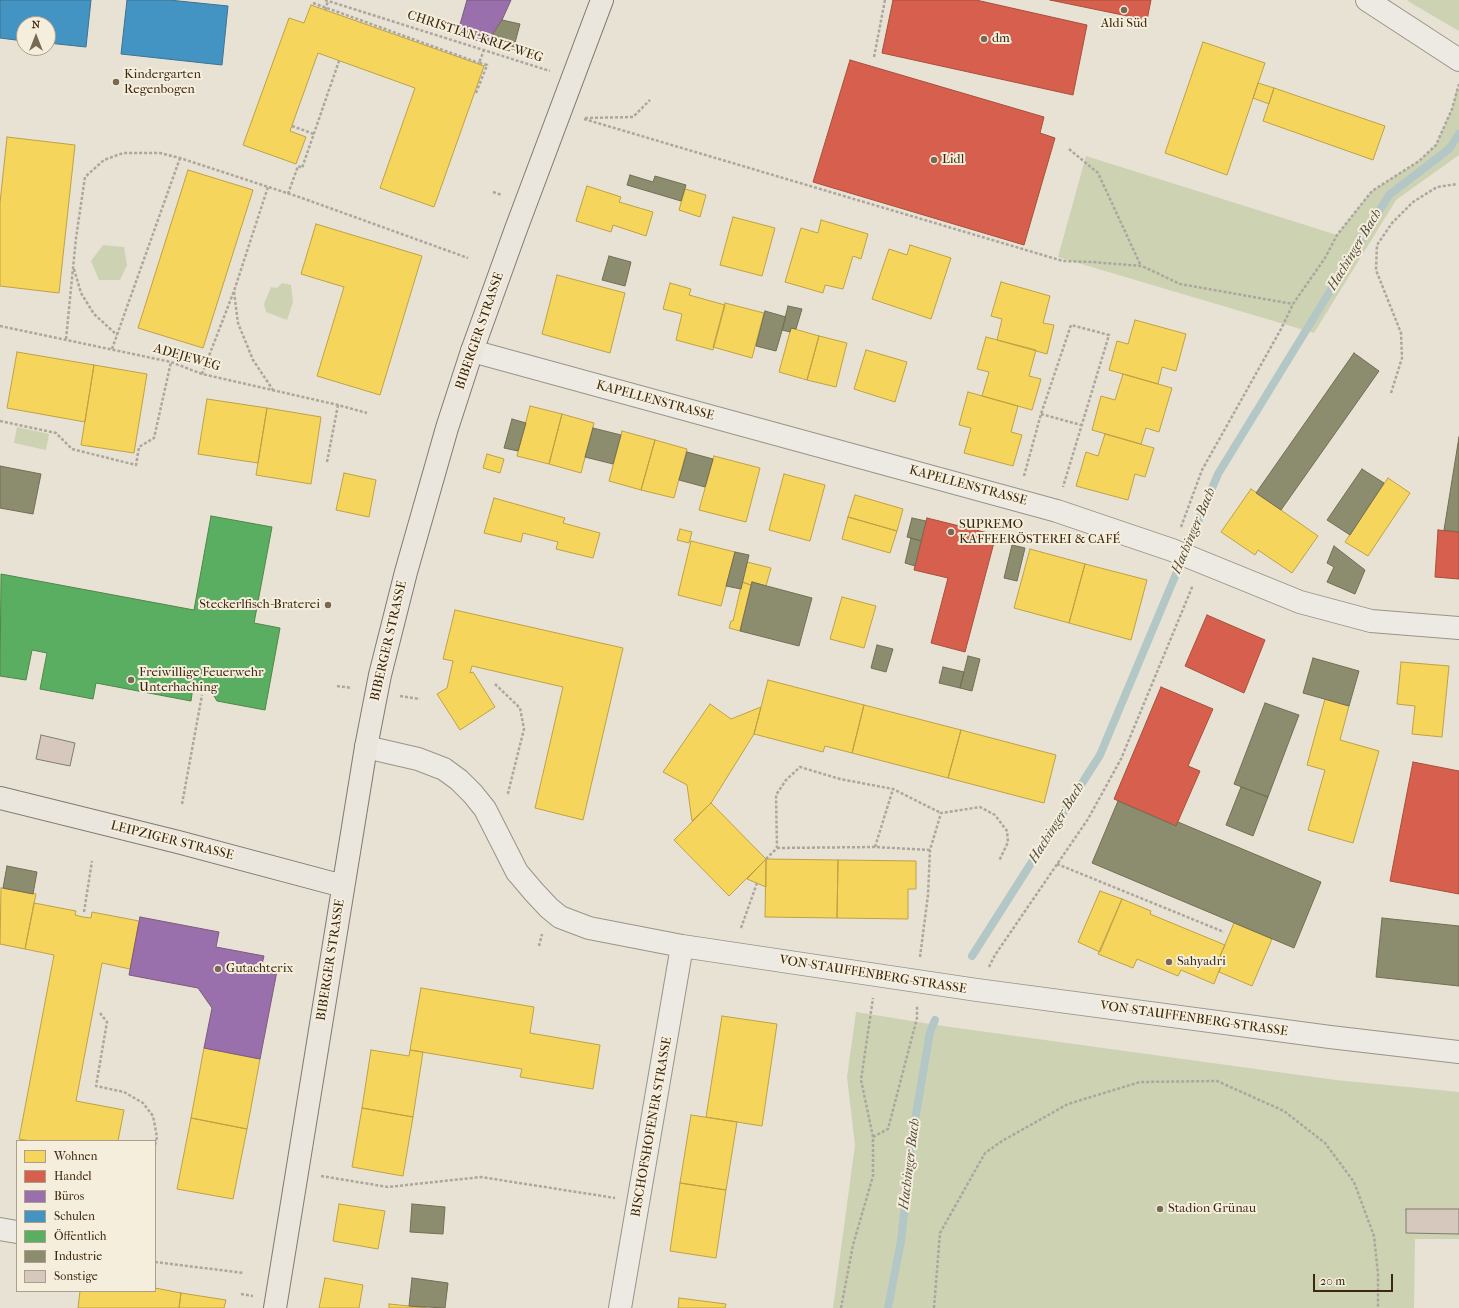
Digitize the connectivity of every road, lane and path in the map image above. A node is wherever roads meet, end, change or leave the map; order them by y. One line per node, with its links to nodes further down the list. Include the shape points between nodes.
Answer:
1 (327, 0): 6 (path); 7 (path, CHRISTIAN-KRIZ-WEG)
2 (602, 0): 12 (main road, BIBERGER STRASSE)
3 (886, 0): 8 (path)
4 (1367, 0): 9 (street)
5 (313, 3): 6 (path)
6 (325, 8): 11 (path)
7 (484, 50): 11 (path); 12 (path, CHRISTIAN-KRIZ-WEG)
8 (874, 57)
9 (1459, 60)
10 (339, 61): 17 (path)
11 (479, 63): 14 (path, via 487,65)
12 (573, 78): 32 (main road, BIBERGER STRASSE)
13 (1459, 84): 27 (path, via 1452,108 1436,144 1419,160 1372,191 1336,235 1325,258)
14 (476, 93)
15 (650, 100): 25 (path, via 633,116 582,118 1063,261)
16 (292, 126): 17 (path)
17 (314, 134): 22 (path, via 302,168 298,166)
18 (1069, 149): 25 (path, via 1098,172)
19 (180, 158): 21 (path); 24 (path, via 160,153 123,153 104,160 85,177); 29 (path)
20 (1457, 184): 36 (path, via 1437,187 1413,202 1392,223 1377,246 1376,270 1401,334 1402,358)
21 (268, 187): 22 (path); 26 (path)
22 (288, 194): 23 (path)
23 (468, 258)
24 (73, 266): 29 (path, via 81,293 94,314); 30 (path)
25 (1142, 266): 27 (path, via 1180,284)
26 (234, 291): 34 (path); 35 (path, via 238,323 253,360)
27 (1293, 304): 45 (path, via 1202,470)
28 (0, 326): 30 (path, ADEJEWEG)
29 (117, 335): 31 (path)
30 (66, 339): 31 (path, ADEJEWEG)
31 (112, 349): 33 (path, ADEJEWEG)
32 (472, 351): 44 (street, KAPELLENSTRASSE); 49 (main road, BIBERGER STRASSE, via 406,572 380,675)
33 (171, 362): 34 (path, ADEJEWEG); 40 (path, via 154,438 139,447 136,465 72,449 56,433)
34 (202, 374): 35 (path, ADEJEWEG)
35 (273, 390): 37 (path, ADEJEWEG)
36 (1391, 393)
37 (338, 405): 38 (path, ADEJEWEG); 42 (path)
38 (367, 413)
39 (1041, 414): 41 (path); 41 (path, via 1071,325 1109,335); 43 (path)
40 (0, 421)
41 (1081, 425): 44 (path)
42 (327, 462)
43 (1025, 472)
44 (1057, 511): 45 (street, KAPELLENSTRASSE)
45 (1186, 555): 46 (street, KAPELLENSTRASSE, via 1300,602 1371,621); 61 (path, via 1121,760 1088,819)
46 (1459, 628)
47 (495, 684): 53 (path, via 520,708 524,729 508,793)
48 (202, 694): 52 (path)
49 (366, 747): 53 (street, VON-STAUFFENBERG-STRASSE, via 418,759 444,769 459,780); 63 (main road, BIBERGER STRASSE)
50 (893, 789): 54 (path); 55 (path); 56 (path, via 840,779 800,767 786,780 776,796)
51 (0, 798): 63 (main road, LEIPZIGER STRASSE)
52 (182, 804)
53 (485, 809): 67 (street, VON-STAUFFENBERG-STRASSE, via 517,872 560,917 589,928)
54 (941, 813): 57 (path); 60 (path, via 980,807 995,815 1007,831 1008,842)
55 (875, 847): 56 (path); 57 (path)
56 (777, 848): 58 (path)
57 (930, 850): 69 (path, via 928,895)
58 (766, 859)
59 (92, 861): 64 (path)
60 (998, 861)
61 (1057, 864): 66 (path); 70 (path, via 994,957)
62 (757, 883): 65 (path)
63 (343, 886): 81 (main road, BIBERGER STRASSE)
64 (84, 912)
65 (741, 928)
66 (1224, 932)
67 (682, 946): 68 (street, VON-STAUFFENBERG-STRASSE); 76 (street, BISCHOFSHOFENER STRASSE)
68 (877, 975): 69 (street, VON-STAUFFENBERG-STRASSE); 73 (path, via 862,1080)
69 (916, 981): 70 (street, VON-STAUFFENBERG-STRASSE); 73 (path, via 917,1018 888,1129)
70 (977, 990): 72 (street, VON-STAUFFENBERG-STRASSE)
71 (100, 1013): 74 (path, via 107,1022 96,1086 124,1092 144,1103 153,1116)
72 (1459, 1052)
73 (873, 1136): 83 (path, via 873,1176 853,1246)
74 (156, 1141)
75 (348, 1180): 76 (path, via 388,1187 481,1177)
76 (639, 1202): 82 (street, BISCHOFSHOFENER STRASSE)
77 (0, 1229): 78 (street)
78 (16, 1232)
79 (156, 1262): 80 (path)
80 (244, 1274)
81 (274, 1308)
82 (620, 1308)
83 (840, 1308)
84 (934, 1308): 85 (path, via 940,1233 985,1153 1068,1104 1140,1082 1217,1081 1284,1111 1325,1143 1354,1182 1374,1236)
85 (1378, 1308)

